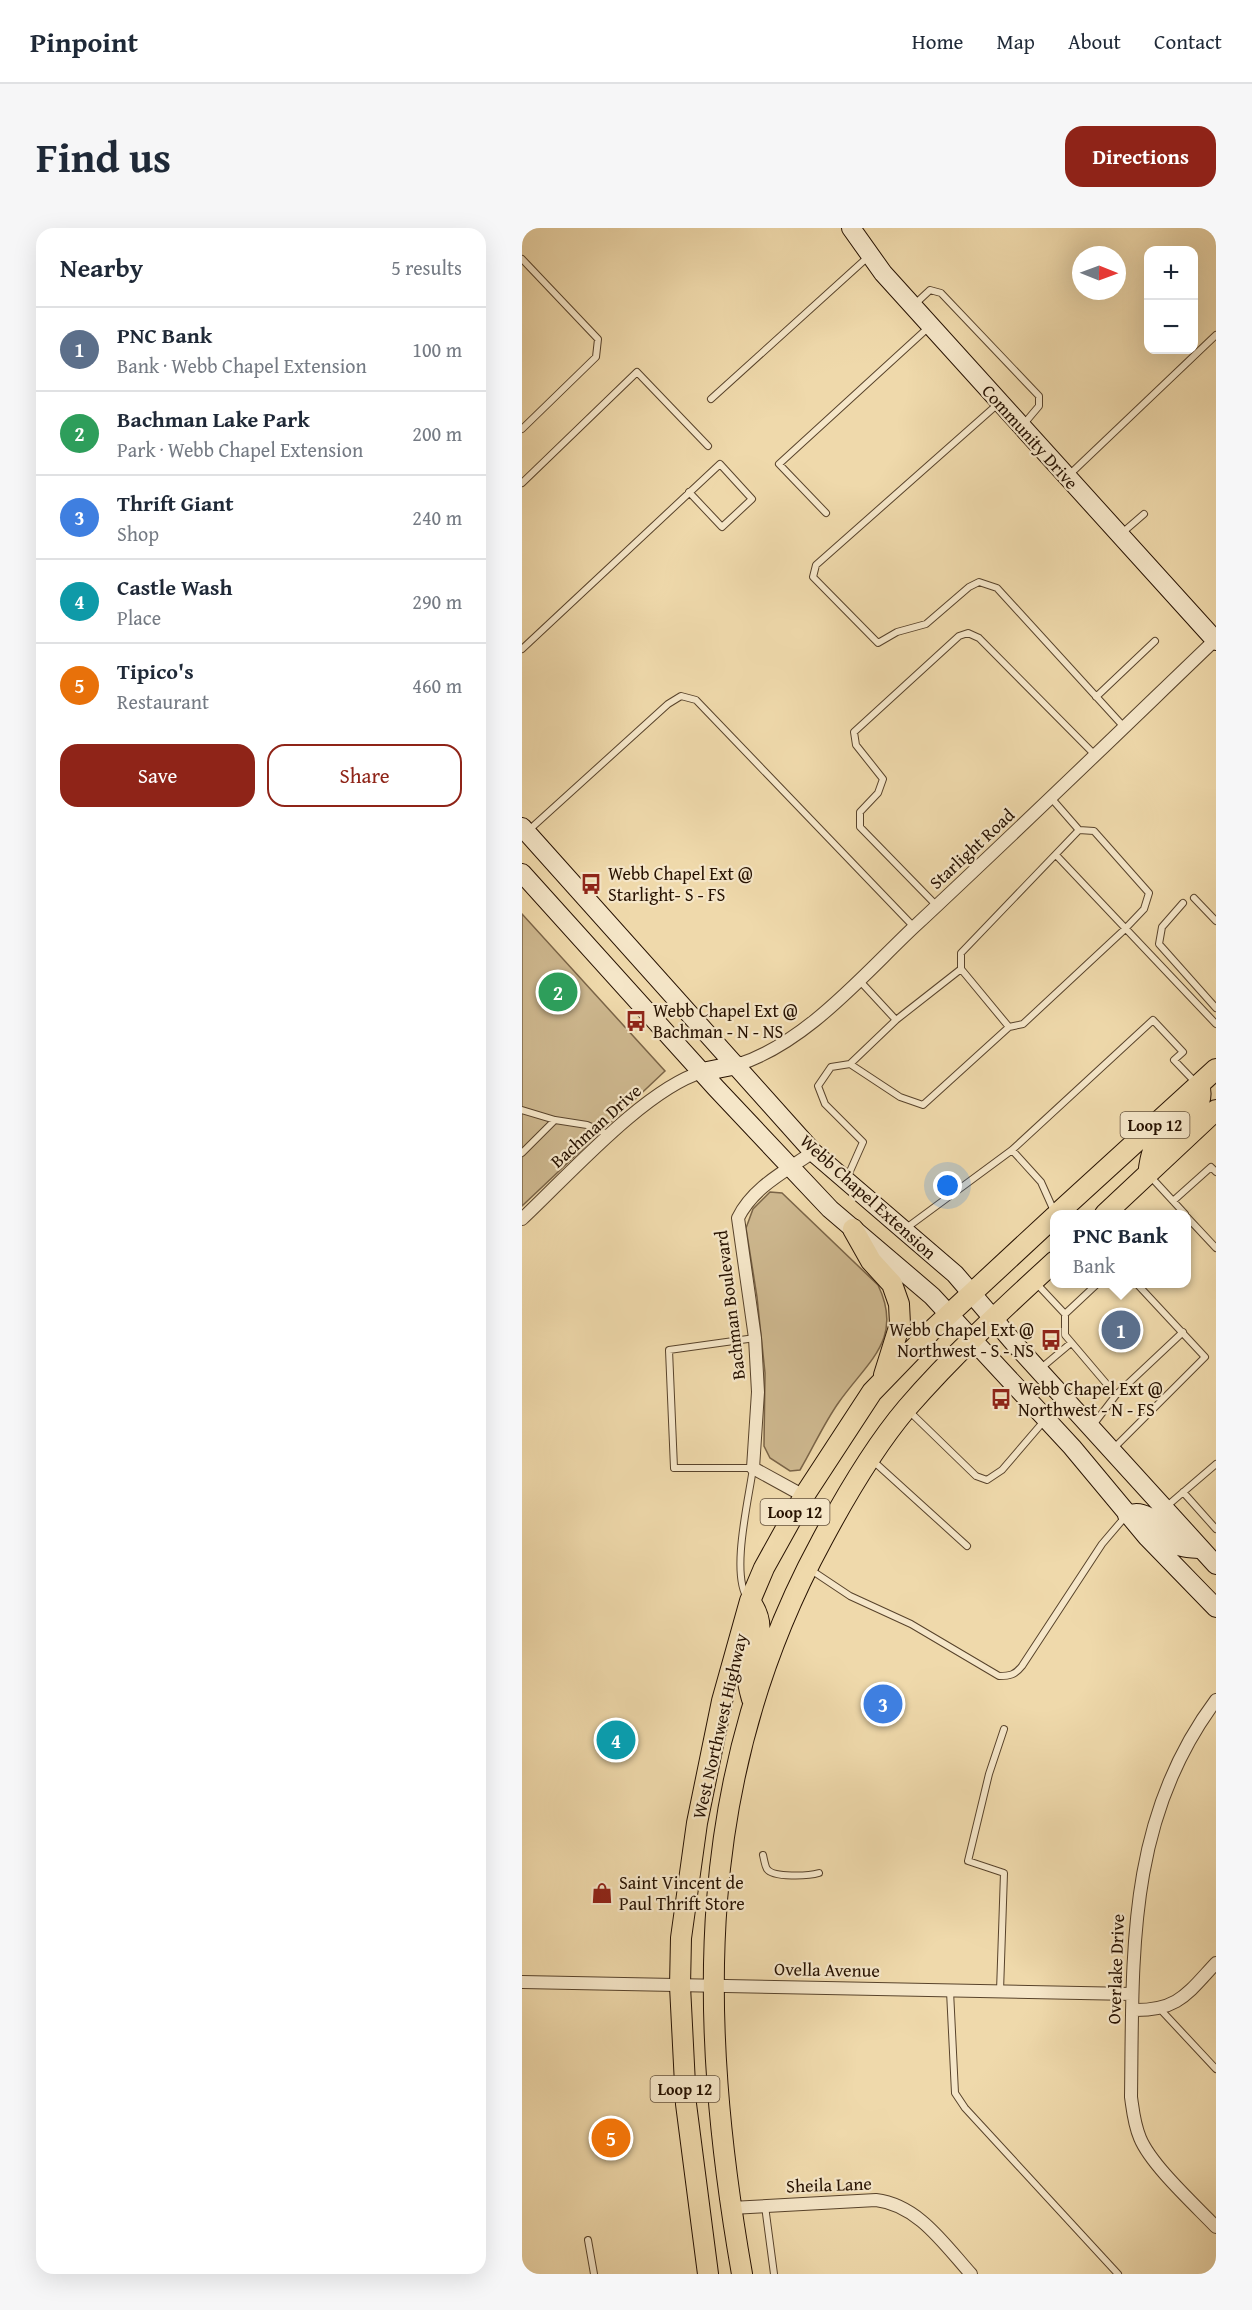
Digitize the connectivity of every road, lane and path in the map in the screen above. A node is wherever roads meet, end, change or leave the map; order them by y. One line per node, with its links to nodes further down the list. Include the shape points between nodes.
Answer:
1 (851, 228): 2 (main road, Community Drive)
2 (869, 256): 4 (main road, Community Drive); 7 (lane)
3 (522, 259): 10 (lane, via 598,339 596,357)
4 (913, 306): 5 (main road, Community Drive); 9 (lane, via 930,290 941,293 1039,396 1037,410)
5 (930, 325): 8 (main road, Community Drive); 15 (lane, via 779,464)
6 (1216, 335): 12 (lane)
7 (711, 399)
8 (999, 403): 9 (main road, Community Drive); 21 (lane, via 816,565 813,577 878,643 897,632 926,624 979,582 997,588)
9 (1021, 427): 12 (main road, Community Drive)
10 (522, 429)
11 (708, 446): 13 (lane, via 637,372)
12 (1067, 478): 17 (main road, Community Drive)
13 (522, 483)
14 (689, 492): 14 (lane, via 720,464 752,499 722,527); 20 (lane)
15 (826, 513)
16 (1144, 514): 17 (lane)
17 (1119, 535): 18 (main road, Community Drive)
18 (1216, 640): 22 (street, Starlight Road)
19 (1155, 641): 21 (lane)
20 (522, 649)
21 (1096, 697): 22 (lane)
22 (1124, 727): 23 (street, Starlight Road)
23 (1096, 756): 24 (street, Starlight Road); 31 (lane, via 979,638 968,633 959,636 854,732 856,745 883,779 878,794 860,812 860,827)
24 (1052, 799): 25 (lane); 31 (street, Starlight Road)
25 (1079, 830): 27 (lane); 34 (lane, via 1095,831 1149,893 1144,909)
26 (523, 831): 33 (lane, via 681,696 696,700); 43 (main road, Webb Chapel Extension)
27 (1056, 855): 34 (lane); 35 (lane, via 961,953)
28 (522, 873): 45 (main road, Webb Chapel Extension)
29 (1194, 898): 32 (lane)
30 (1183, 903): 37 (lane, via 1162,927 1159,944)
31 (937, 906): 33 (street, Starlight Road)
32 (1216, 921)
33 (914, 927): 36 (street, Starlight Road)
34 (1124, 930): 38 (lane); 41 (lane, via 1023,1024)
35 (962, 969): 39 (lane); 41 (lane)
36 (858, 979): 39 (lane); 43 (street, Starlight Road, via 793,1037 769,1054)
37 (1216, 1010): 38 (lane)
38 (1209, 1017): 40 (lane)
39 (896, 1020): 42 (lane)
40 (1216, 1024)
41 (1009, 1027): 42 (lane, via 923,1104 900,1097)
42 (850, 1064): 57 (lane, via 831,1066 819,1086 825,1104 863,1142)
43 (737, 1065): 45 (main road); 52 (main road, Webb Chapel Extension)
44 (1216, 1069): 46 (main road, West Northwest Highway / Loop 12)
45 (702, 1072): 50 (street, Bachman Drive, via 669,1085); 54 (main road, Webb Chapel Extension)
46 (1199, 1085): 51 (lane, via 1174,1060 1183,1052 1154,1020); 56 (main road, via 1201,1097 1197,1108 1153,1150); 60 (main road, West Northwest Highway / Loop 12)
47 (522, 1110): 49 (lane)
48 (1215, 1112): 56 (main road, Loop 12)
49 (555, 1120): 50 (lane, via 587,1125); 53 (lane)
50 (610, 1135): 63 (street, Bachman Drive)
51 (1012, 1150): 59 (lane, via 1041,1182); 67 (lane)
52 (813, 1152): 54 (street, Bachman Boulevard); 57 (main road, Webb Chapel Extension)
53 (522, 1153)
54 (791, 1167): 66 (main road, Webb Chapel Extension); 78 (street, Bachman Boulevard, via 745,1202 738,1218)
55 (1216, 1172): 58 (lane, via 1211,1167)
56 (1148, 1174): 58 (lane); 61 (main road, Loop 12)
57 (846, 1179): 67 (main road, Webb Chapel Extension)
58 (1173, 1201): 62 (lane)
59 (1054, 1210)
60 (1062, 1210)
61 (1110, 1210)
62 (1181, 1210)
63 (522, 1219)
64 (1050, 1221): 73 (main road, West Northwest Highway / Loop 12)
65 (1191, 1221): 68 (lane)
66 (853, 1229): 74 (main road, Webb Chapel Extension); 82 (main road, via 871,1261 892,1284 899,1304 900,1324)
67 (904, 1230): 73 (main road, Webb Chapel Extension)
68 (1216, 1248)
69 (1050, 1266): 70 (main road, West Northwest Highway / Loop 12)
70 (1034, 1280): 75 (lane); 76 (main road, West Northwest Highway / Loop 12)
71 (1093, 1288): 75 (lane)
72 (1141, 1288): 77 (lane)
73 (971, 1293): 74 (main road, West Northwest Highway / Loop 12); 76 (main road, Webb Chapel Extension)
74 (948, 1314): 79 (main road, Webb Chapel Extension); 82 (main road, West Northwest Highway / Loop 12)
75 (1065, 1314): 80 (lane, via 1065,1335)
76 (994, 1320): 79 (main road, West Northwest Highway / Loop 12); 81 (main road, Webb Chapel Extension)
77 (1183, 1332): 83 (lane); 87 (lane, via 1205,1357)
78 (754, 1338): 90 (street, Bachman Boulevard, via 758,1392); 90 (lane, via 669,1350 674,1468)
79 (973, 1341): 84 (main road, West Northwest Highway / Loop 12); 85 (main road, Webb Chapel Extension)
80 (1071, 1342): 81 (lane); 83 (lane)
81 (1039, 1370): 86 (main road, Webb Chapel Extension)
82 (883, 1381): 92 (main road, West Northwest Highway / Loop 12, via 853,1419)
83 (1116, 1395): 86 (lane)
84 (906, 1409): 85 (lane, via 976,1476 987,1480 1002,1470); 88 (main road, West Northwest Highway / Loop 12)
85 (1046, 1419): 94 (main road, Webb Chapel Extension)
86 (1091, 1427): 87 (main road, Webb Chapel Extension)
87 (1112, 1450): 93 (main road, Webb Chapel Extension)
88 (871, 1458): 96 (lane); 98 (main road, West Northwest Highway / Loop 12)
89 (1216, 1464): 91 (lane)
90 (753, 1468): 92 (street); 99 (lane, via 741,1580 741,1590)
91 (1184, 1492): 93 (lane); 95 (lane)
92 (804, 1496): 99 (main road, West Northwest Highway / Loop 12)
93 (1164, 1509): 97 (main road, Webb Chapel Extension)
94 (1127, 1515): 97 (main road, via 1147,1515 1182,1548); 98 (lane, via 1102,1544 1022,1666 1016,1674 1008,1676 999,1676 911,1624 850,1596); 100 (main road, Webb Chapel Extension)
95 (1216, 1529)
96 (967, 1546)
97 (1210, 1556)
98 (807, 1568): 102 (main road, West Northwest Highway / Loop 12, via 776,1634)
99 (750, 1602): 102 (main road, via 760,1615 761,1628 748,1678); 108 (main road, West Northwest Highway / Loop 12, via 727,1679 697,1822 685,1900)
100 (1216, 1608)
101 (1216, 1700): 112 (street, Overlake Drive, via 1168,1786 1147,1849 1138,1896)
102 (753, 1705): 109 (main road, West Northwest Highway / Loop 12, via 732,1780 722,1842)
103 (1004, 1729): 111 (lane, via 968,1861 1004,1873)
104 (763, 1855): 105 (lane, via 766,1869 771,1872 805,1877)
105 (819, 1874)
106 (1216, 1963): 113 (street, via 1185,1995)
107 (522, 1982): 108 (street, Ovella Avenue)
108 (680, 1986): 109 (street, Ovella Avenue); 121 (main road, West Northwest Highway / Loop 12, via 686,2104)
109 (712, 1987): 110 (street, Ovella Avenue); 117 (main road, West Northwest Highway / Loop 12, via 717,2087)
110 (950, 1990): 111 (street, Ovella Avenue); 125 (lane, via 955,2093 965,2109)
111 (1000, 1991): 112 (street, Ovella Avenue)
112 (1132, 1994): 114 (street, Overlake Drive)
113 (1160, 2009): 114 (street); 115 (lane)
114 (1132, 2010): 118 (street, Overlake Drive, via 1131,2097 1140,2140)
115 (1216, 2069)
116 (764, 2206): 117 (street, Sheila Lane); 123 (lane); 124 (street, Sheila Lane, via 891,2202 921,2219)
117 (731, 2208): 122 (main road, West Northwest Highway / Loop 12)
118 (1216, 2227)
119 (588, 2240): 120 (lane)
120 (594, 2274)
121 (708, 2274)
122 (742, 2274)
123 (774, 2274)
124 (971, 2274)
125 (1118, 2274)

